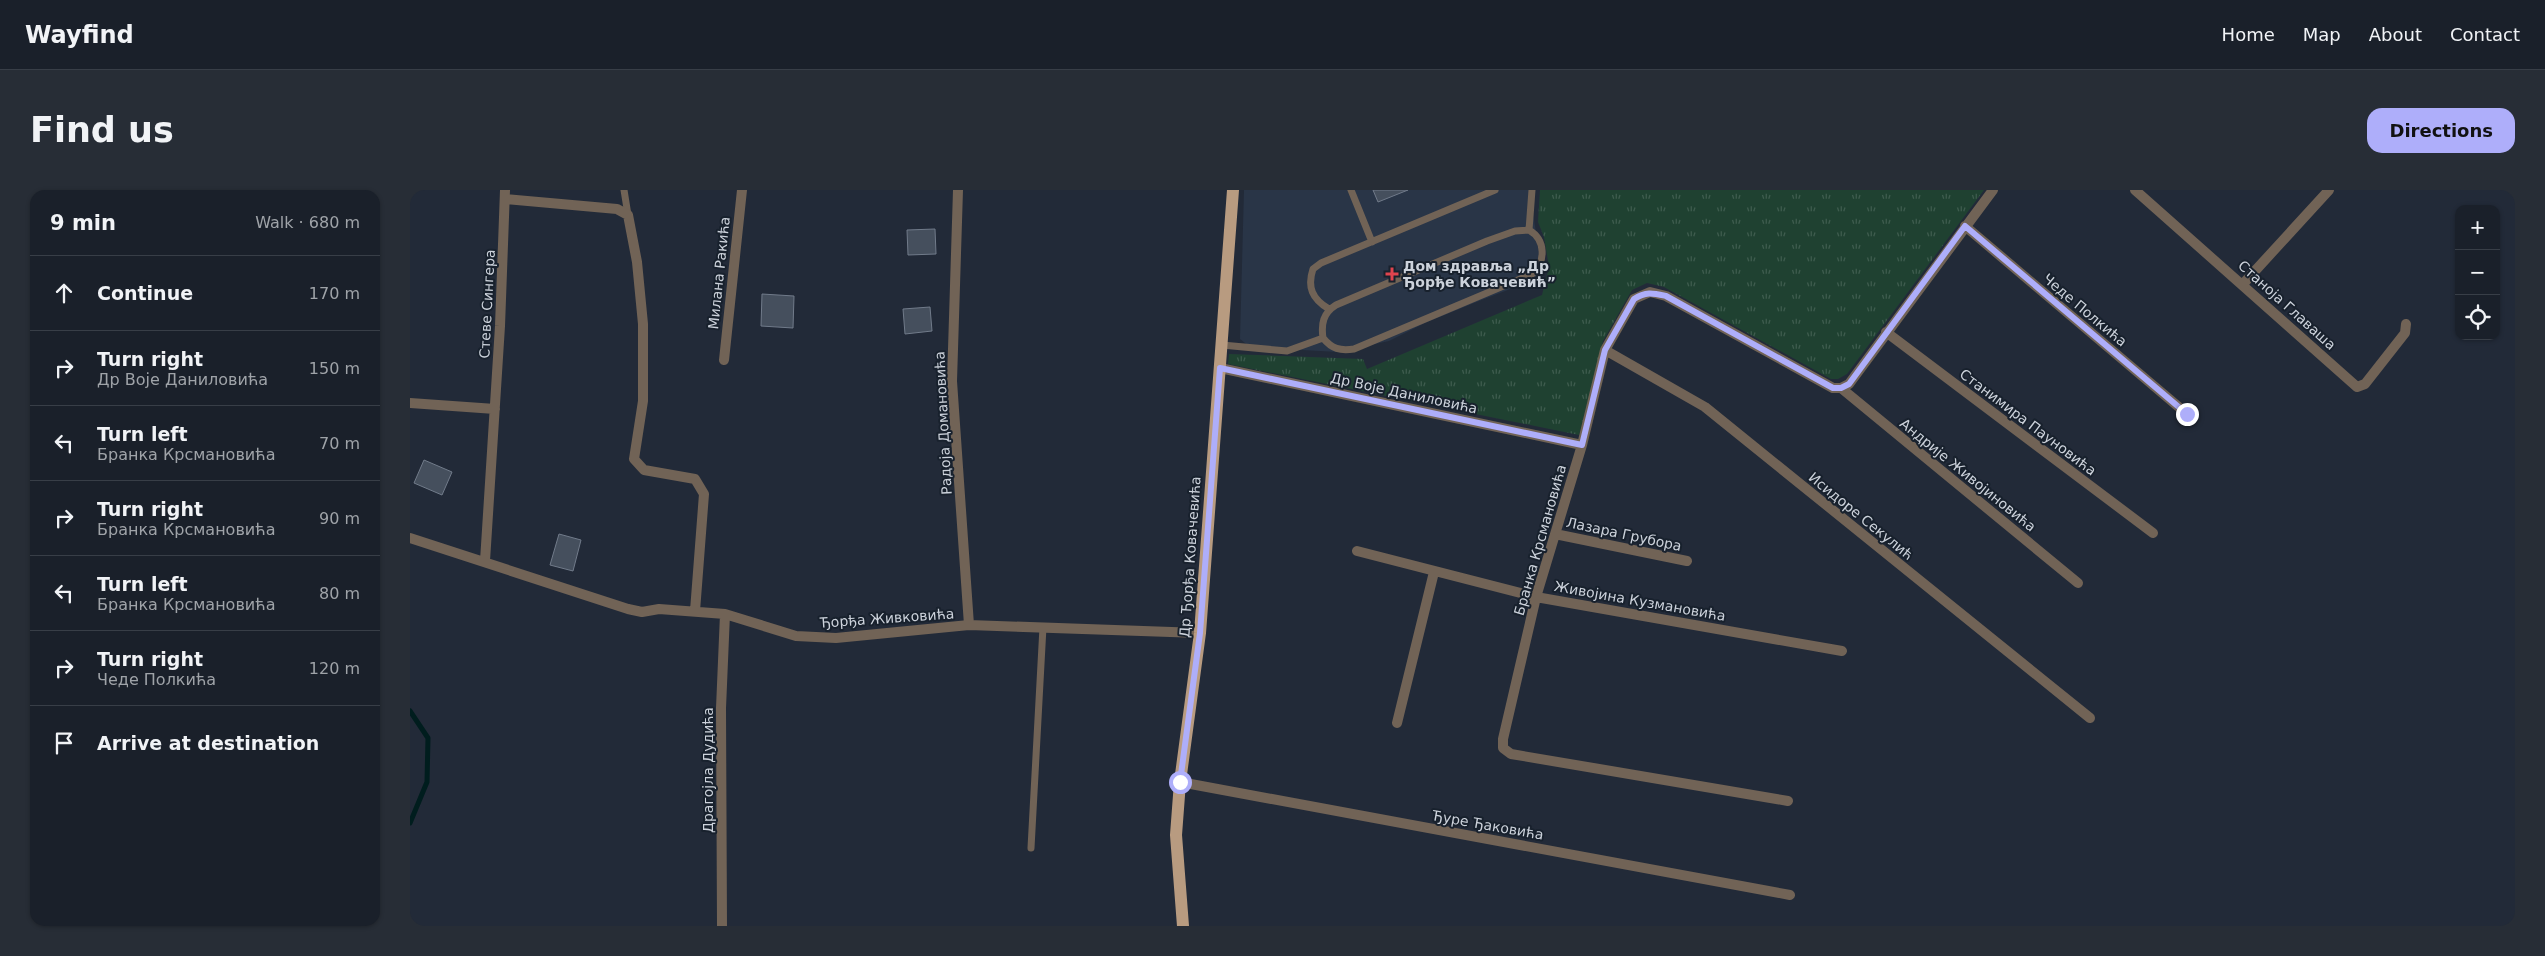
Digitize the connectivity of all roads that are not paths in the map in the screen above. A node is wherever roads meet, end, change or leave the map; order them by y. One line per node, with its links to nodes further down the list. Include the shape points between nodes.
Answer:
1 (624, 190): 12 (lane)
2 (742, 190): 23 (street, Милана Ракића)
3 (958, 190): 41 (street, Радоја Домановића, via 952,381)
4 (1233, 190): 21 (main road, Др Ђорђа Ковачевића)
5 (1351, 190): 15 (lane)
6 (1495, 190): 15 (lane)
7 (1532, 190): 14 (lane)
8 (1993, 190): 13 (street)
9 (2135, 190): 16 (street, Станоја Главаша)
10 (2329, 190): 16 (street)
11 (505, 195): 12 (street, via 617,209); 27 (street, Стеве Сингера)
12 (628, 215): 39 (street, via 637,262 643,324 643,401 634,459 644,470 696,479 704,494)
13 (1965, 226): 19 (street); 28 (street, Чеде Полкића)
14 (1529, 230): 17 (lane, via 1522,229 1487,242); 20 (lane, via 1541,243 1542,253 1538,269 1532,274 1354,349 1337,349)
15 (1372, 242): 17 (lane, via 1314,269 1310,278 1313,296)
16 (2243, 284): 18 (street, Станоја Главаша, via 2357,387 2365,384 2406,333)
17 (1329, 309): 20 (lane, via 1321,326)
18 (2406, 324)
19 (1886, 332): 25 (street, via 1849,384); 30 (street, Станимира Пауновића)
20 (1323, 338): 21 (lane, via 1287,351)
21 (1222, 345): 24 (main road, Др Ђорђа Ковачевића)
22 (1605, 350): 25 (street, Бранка Крсмановића, via 1634,299 1650,292 1666,296 1833,388); 29 (street, Бранка Крсмановића); 45 (street, Исидоре Секулић, via 1705,406)
23 (724, 360)
24 (1220, 368): 29 (street, Др Воје Даниловића); 43 (main road, Др Ђорђа Ковачевића)
25 (1841, 388): 37 (street, Андрије Живојиновића)
26 (410, 403): 27 (street)
27 (495, 410): 34 (street, Стеве Сингера)
28 (2187, 414)
29 (1582, 445): 31 (street, Бранка Крсмановића)
30 (2152, 533)
31 (1555, 534): 35 (street, Лазара Грубора); 38 (street, Бранка Крсмановића)
32 (410, 538): 34 (street, Ђорђа Живковића)
33 (1357, 551): 36 (street, Живојина Кузмановића)
34 (485, 561): 39 (street, Ђорђа Живковића, via 628,609 642,612 659,609)
35 (1687, 562)
36 (1434, 572): 38 (street, Живојина Кузмановића); 46 (street)
37 (2078, 582)
38 (1536, 597): 44 (street, Живојина Кузмановића); 48 (street, Бранка Крсмановића, via 1503,748 1511,754)
39 (696, 611): 40 (street, Ђорђа Живковића)
40 (725, 614): 41 (street, Ђорђа Живковића, via 796,636 836,638); 51 (street, Драгојла Дудића, via 721,708)
41 (969, 625): 42 (street, Ђорђа Живковића)
42 (1043, 627): 43 (street, Ђорђа Живковића); 49 (lane)
43 (1200, 633): 47 (main road, Др Ђорђа Ковачевића)
44 (1842, 651)
45 (2090, 718)
46 (1397, 723)
47 (1180, 782): 50 (street, Ђуре Ђаковића); 52 (main road, Др Ђорђа Ковачевића, via 1176,835)
48 (1788, 801)
49 (1031, 848)
50 (1790, 895)
51 (722, 926)
52 (1183, 926)

